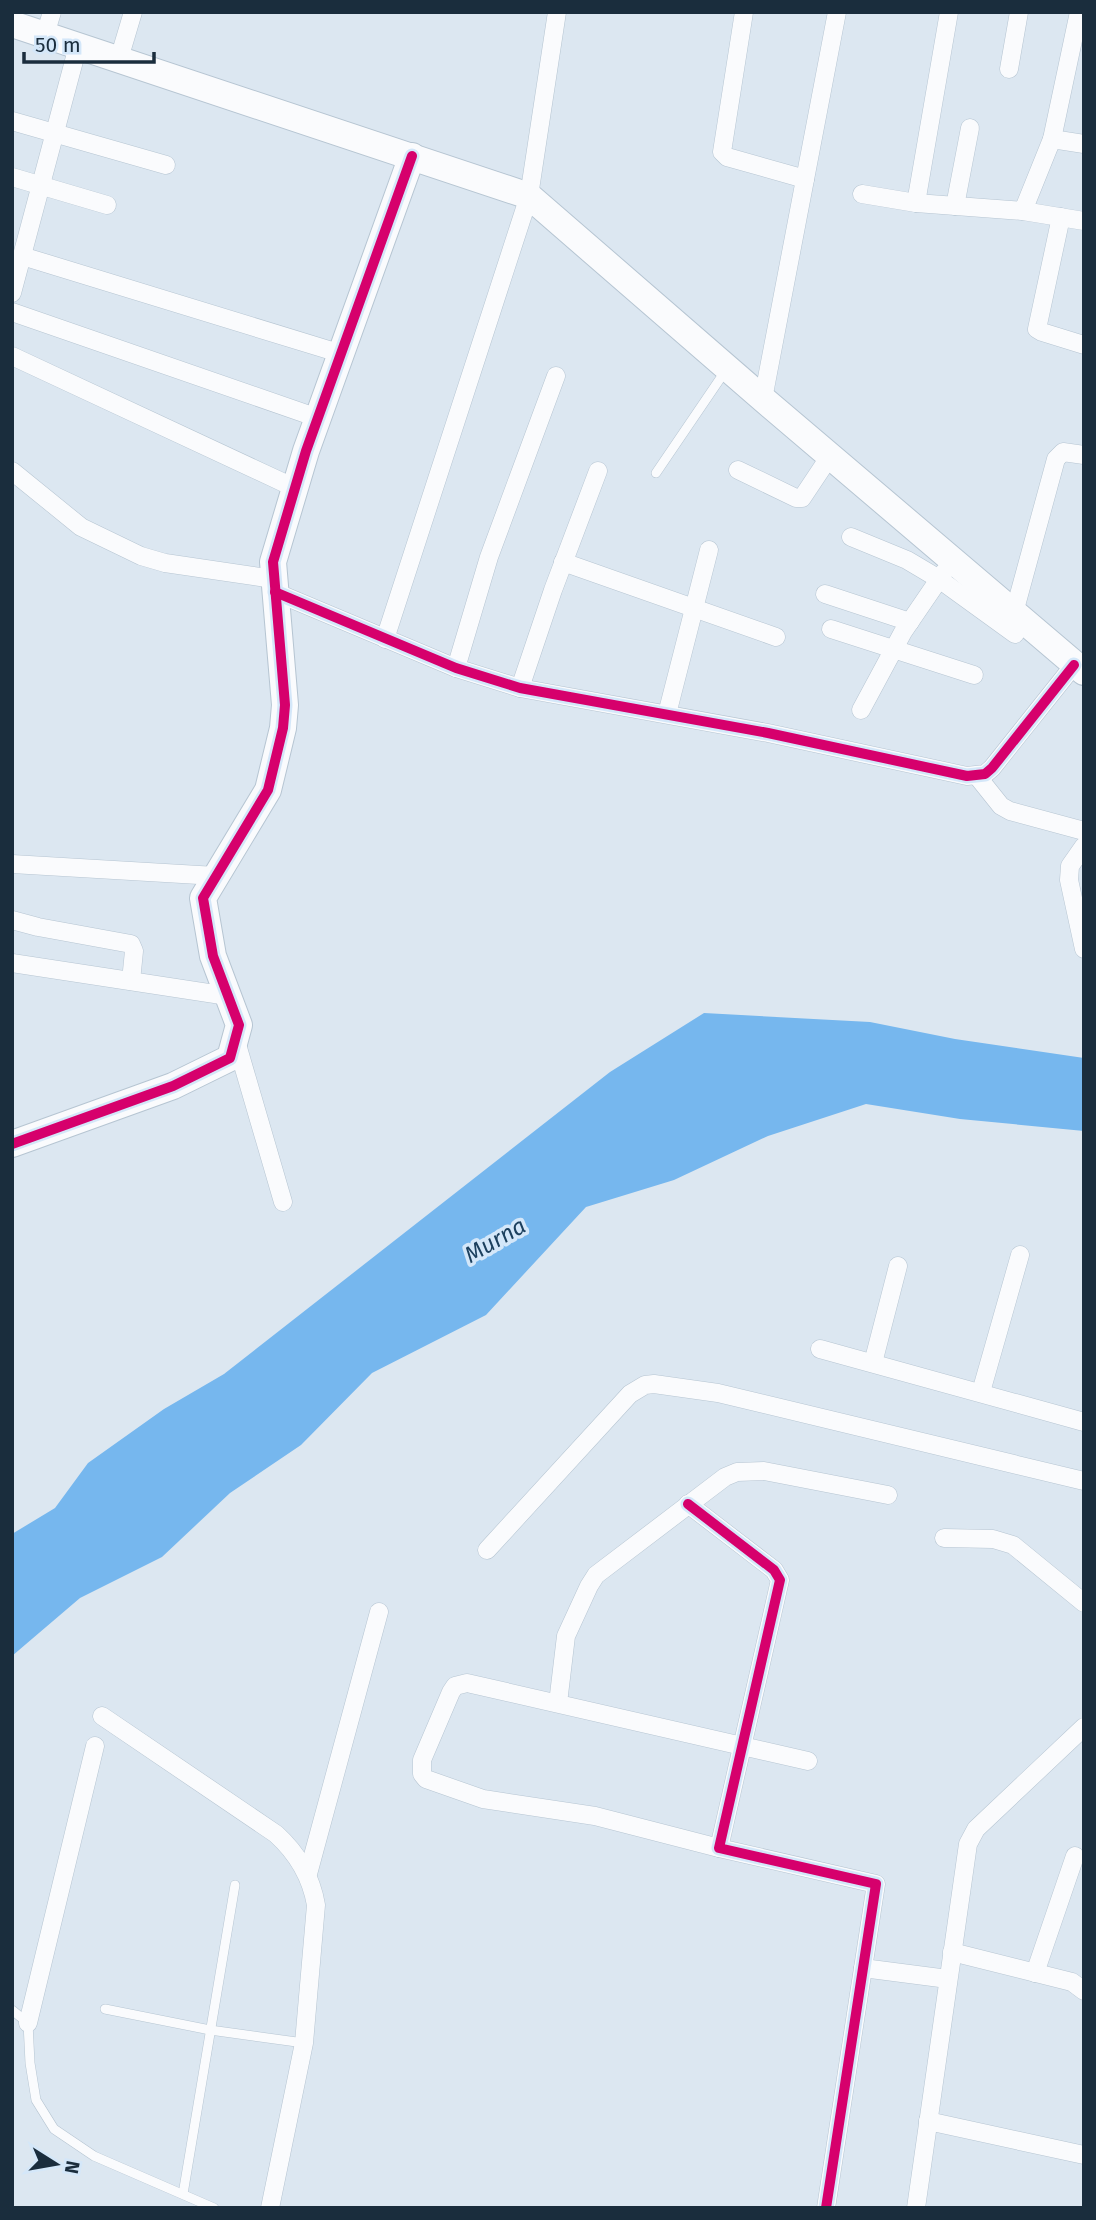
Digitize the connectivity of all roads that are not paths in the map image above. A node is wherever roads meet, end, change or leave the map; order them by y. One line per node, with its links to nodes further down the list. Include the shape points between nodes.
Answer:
1 (133, 12): 11 (street)
2 (557, 12): 24 (street)
3 (744, 12): 21 (street, via 722,152)
4 (837, 12): 21 (street)
5 (949, 12): 25 (street)
6 (1019, 12): 12 (street)
7 (1079, 12): 16 (street)
8 (12, 24): 9 (main road)
9 (48, 24): 10 (main road)
10 (78, 46): 11 (main road); 15 (street)
11 (119, 59): 18 (main road)
12 (1009, 69)
13 (12, 121): 15 (street)
14 (971, 128): 27 (street)
15 (54, 134): 19 (street); 22 (street)
16 (1052, 139): 17 (street); 28 (street)
17 (1084, 144)
18 (412, 156): 24 (main road); 35 (main road)
19 (166, 165)
20 (12, 177): 22 (street)
21 (805, 178): 39 (street)
22 (41, 186): 26 (street); 31 (street)
23 (862, 194): 25 (street)
24 (529, 195): 37 (main road); 59 (street)
25 (916, 203): 27 (street)
26 (107, 205)
27 (955, 206): 28 (street)
28 (1023, 211): 29 (street)
29 (1061, 217): 30 (street); 34 (street, via 1037,329)
30 (1084, 221)
31 (19, 252): 32 (street); 35 (street)
32 (12, 293)
33 (12, 312): 40 (street)
34 (1084, 345)
35 (342, 354): 40 (main road)
36 (12, 356): 47 (street)
37 (727, 368): 39 (main road); 46 (lane)
38 (556, 376): 61 (street, via 489,557)
39 (763, 399): 42 (main road)
40 (318, 418): 47 (main road)
41 (1084, 455): 56 (street, via 1063,452 1056,459)
42 (830, 456): 43 (street, via 802,498); 51 (main road)
43 (738, 470)
44 (12, 471): 52 (street, via 81,527 141,556)
45 (598, 471): 50 (street)
46 (656, 473)
47 (295, 488): 52 (main road, via 273,562)
48 (851, 537): 51 (street)
49 (709, 550): 54 (street)
50 (564, 562): 54 (street); 64 (street)
51 (945, 570): 55 (street); 56 (main road)
52 (274, 585): 59 (street); 71 (main road, via 284,716 268,790)
53 (825, 594): 55 (street)
54 (695, 609): 58 (street); 66 (street)
55 (910, 622): 60 (street)
56 (1014, 624): 62 (main road)
57 (831, 629): 60 (street)
58 (776, 637)
59 (385, 639): 61 (street)
60 (894, 649): 63 (street); 65 (street)
61 (456, 668): 64 (street)
62 (1079, 669): 67 (street, via 992,768)
63 (974, 675)
64 (520, 688): 66 (street)
65 (861, 710)
66 (667, 714): 67 (street)
67 (977, 776): 68 (street, via 1010,811)
68 (1084, 831)
69 (1084, 846): 73 (street, via 1070,866 1069,880)
70 (12, 864): 71 (street)
71 (216, 876): 76 (main road, via 203,898 213,956)
72 (12, 920): 75 (street, via 131,944)
73 (1084, 948)
74 (12, 963): 75 (street)
75 (131, 981): 76 (street)
76 (228, 996): 77 (main road, via 239,1026)
77 (236, 1039): 78 (main road, via 230,1058 173,1086); 79 (street)
78 (12, 1144)
79 (284, 1202)
80 (1020, 1255): 84 (street)
81 (898, 1266): 83 (street)
82 (820, 1349): 83 (street)
83 (873, 1363): 84 (street)
84 (981, 1392): 85 (street)
85 (1084, 1422)
86 (1084, 1481): 90 (street, via 718,1393 654,1384 630,1394)
87 (888, 1494): 88 (street, via 749,1470 725,1477)
88 (688, 1504): 93 (street, via 604,1568 589,1586 566,1636); 96 (street, via 774,1570 780,1580)
89 (944, 1538): 91 (street, via 993,1539 1013,1545)
90 (487, 1550)
91 (1084, 1603)
92 (379, 1612): 101 (street)
93 (558, 1703): 96 (street); 99 (street, via 467,1683 456,1686 422,1760 422,1774 483,1799 595,1816)
94 (102, 1716): 101 (street, via 276,1835 289,1845)
95 (1084, 1727): 103 (street, via 971,1836)
96 (741, 1744): 98 (street); 99 (street)
97 (95, 1746): 110 (street)
98 (808, 1761)
99 (719, 1848): 104 (street, via 876,1884)
100 (1075, 1856): 105 (street)
101 (308, 1874): 112 (street, via 316,1905)
102 (235, 1885): 111 (lane)
103 (952, 1952): 105 (street); 106 (street)
104 (863, 1968): 106 (street); 118 (street)
105 (1035, 1973): 107 (street, via 1072,1982)
106 (948, 1979): 113 (street)
107 (1084, 1991)
108 (12, 2010): 110 (lane)
109 (105, 2010): 111 (lane)
110 (28, 2024): 115 (lane, via 36,2100 54,2129 94,2156)
111 (210, 2031): 112 (lane); 115 (lane)
112 (304, 2043): 117 (street)
113 (928, 2121): 114 (street); 119 (street)
114 (1084, 2155)
115 (183, 2194): 116 (lane)
116 (214, 2208)
117 (270, 2208)
118 (826, 2208)
119 (916, 2208)

